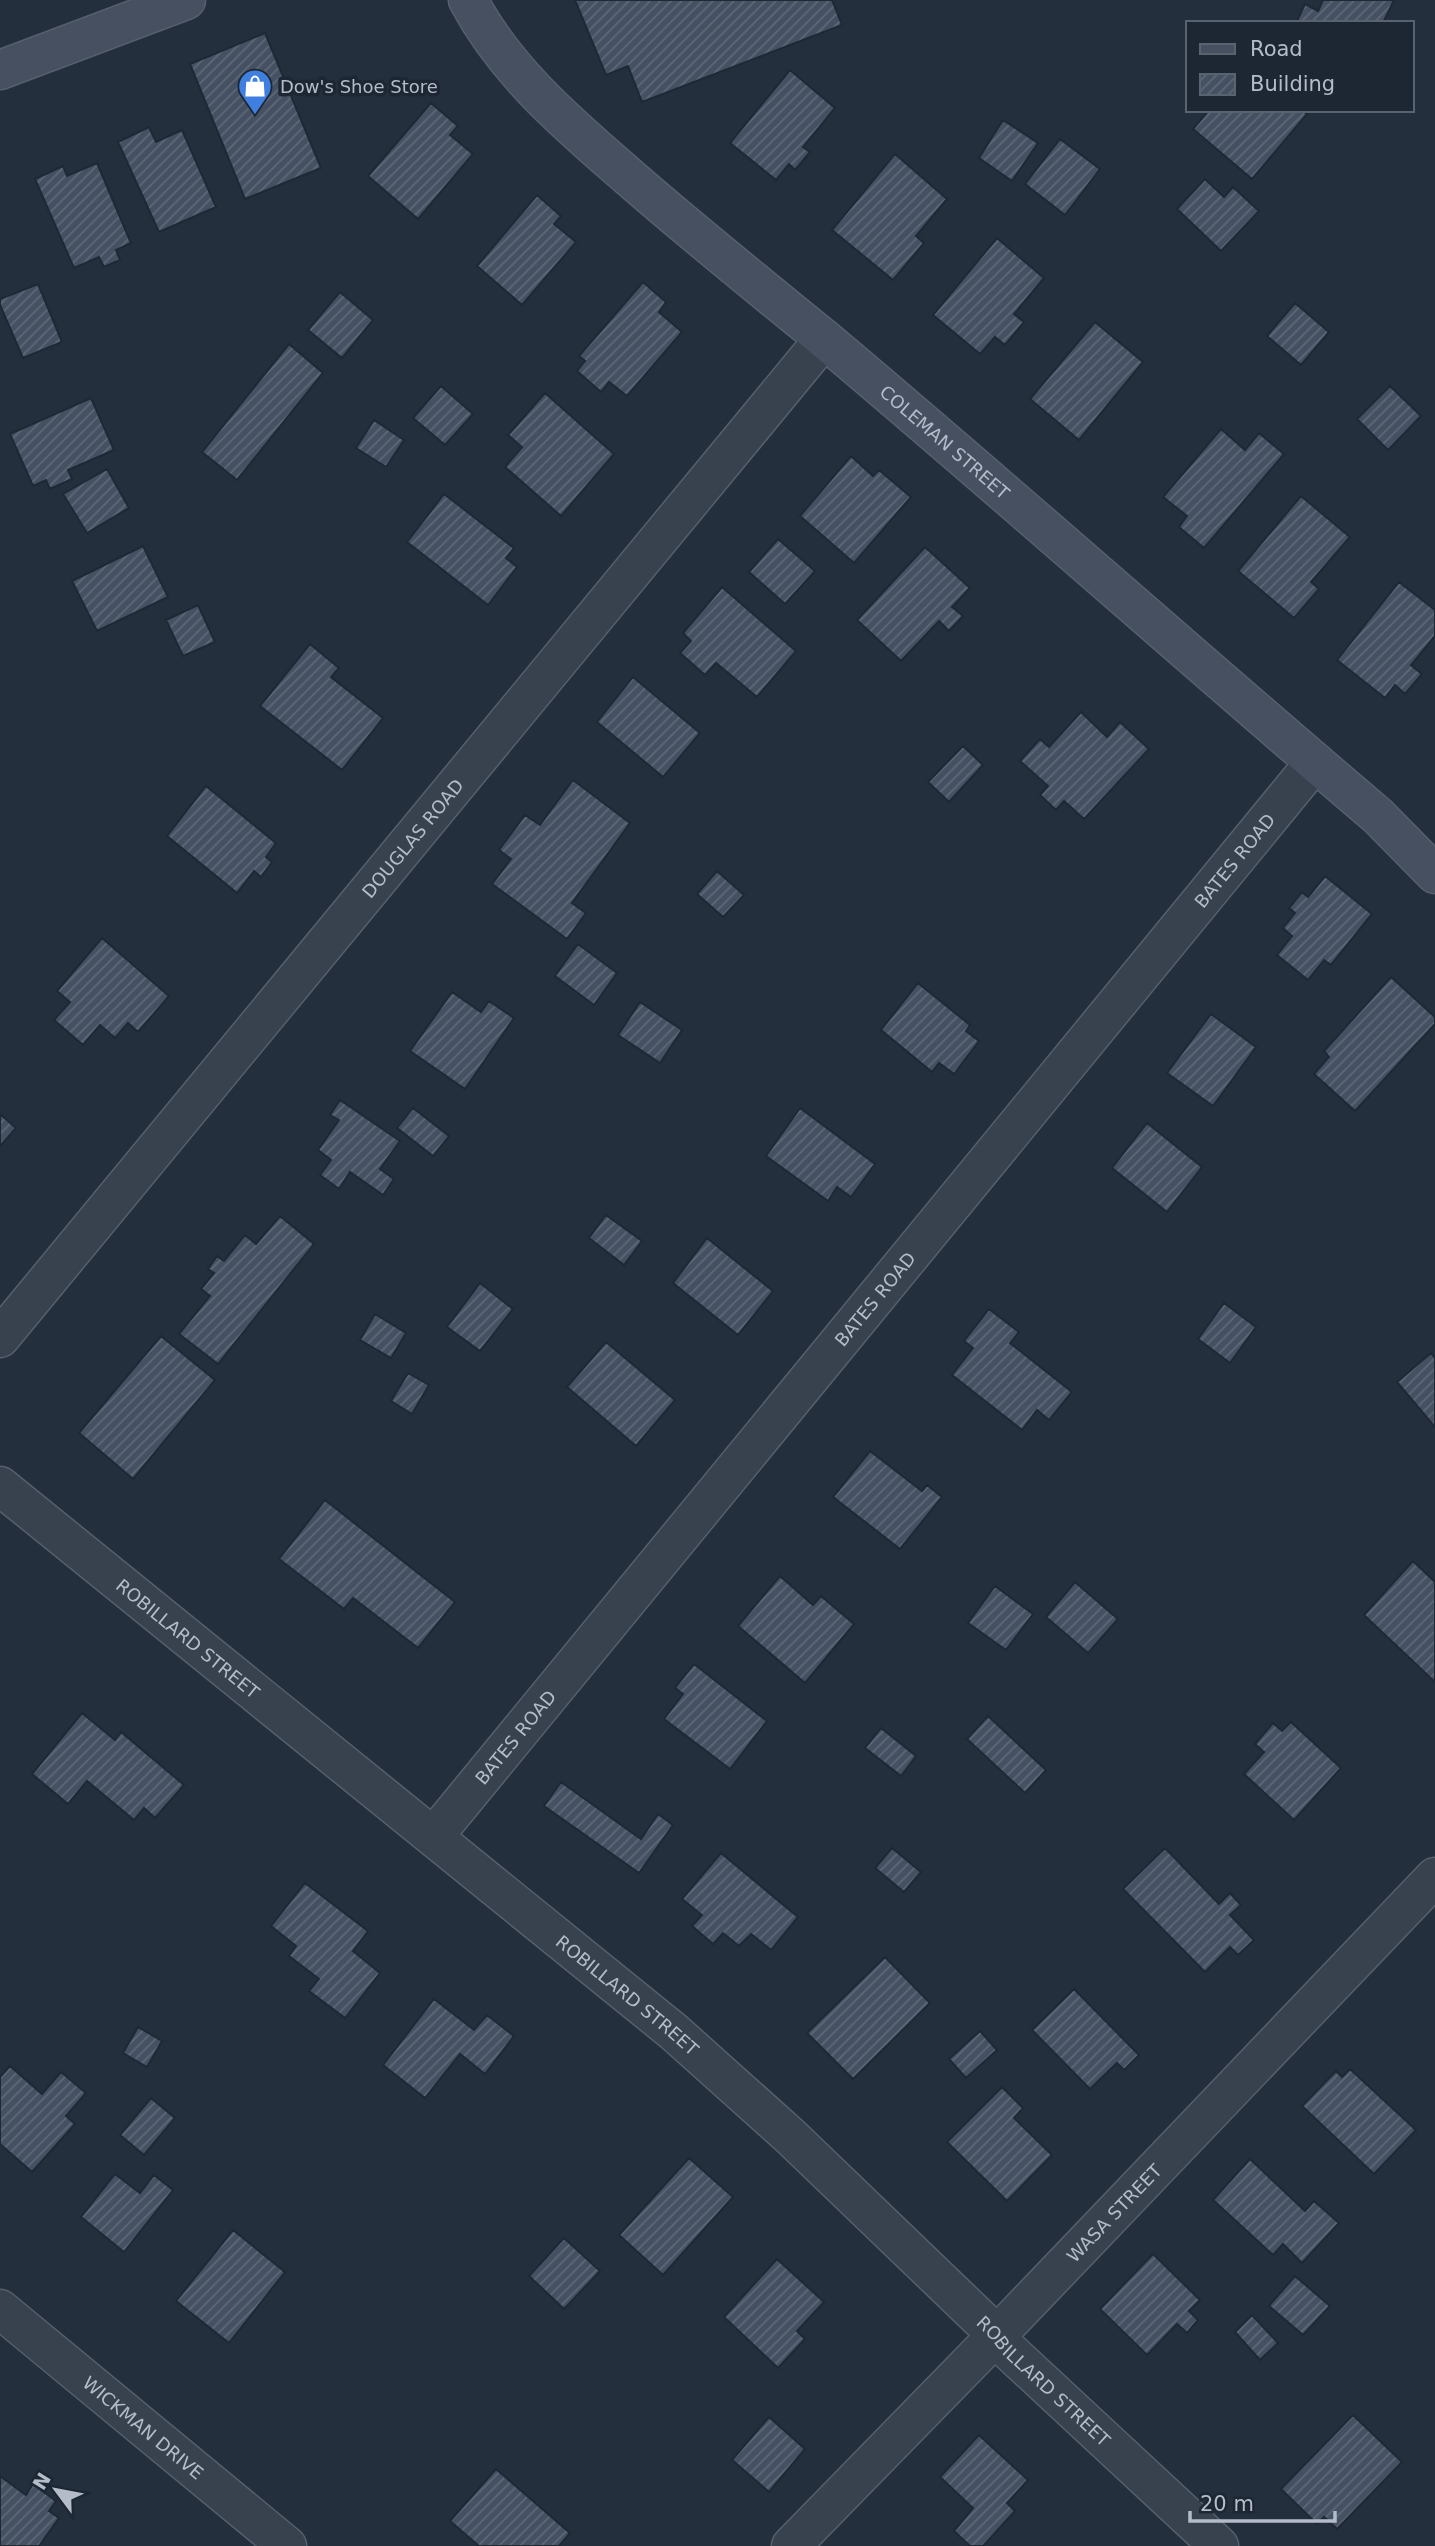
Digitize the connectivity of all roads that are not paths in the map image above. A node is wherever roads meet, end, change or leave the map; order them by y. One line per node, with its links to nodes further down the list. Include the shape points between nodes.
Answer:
1 (186, 0): 3 (street)
2 (468, 0): 4 (street, COLEMAN STREET, via 524,80 577,132)
3 (5, 63)
4 (824, 339): 5 (street, COLEMAN STREET); 7 (street, DOUGLAS ROAD)
5 (1315, 762): 6 (street, COLEMAN STREET, via 1378,816); 9 (street, BATES ROAD)
6 (1435, 874)
7 (0, 1338)
8 (0, 1486): 9 (street, ROBILLARD STREET)
9 (433, 1836): 12 (street, ROBILLARD STREET, via 674,2032 790,2136)
10 (1435, 1877): 12 (street, WASA STREET)
11 (0, 2309): 13 (street, WICKMAN DRIVE)
12 (997, 2335): 14 (street, WASA STREET); 15 (street, ROBILLARD STREET, via 1006,2349)
13 (287, 2546)
14 (791, 2546)
15 (1219, 2546)

